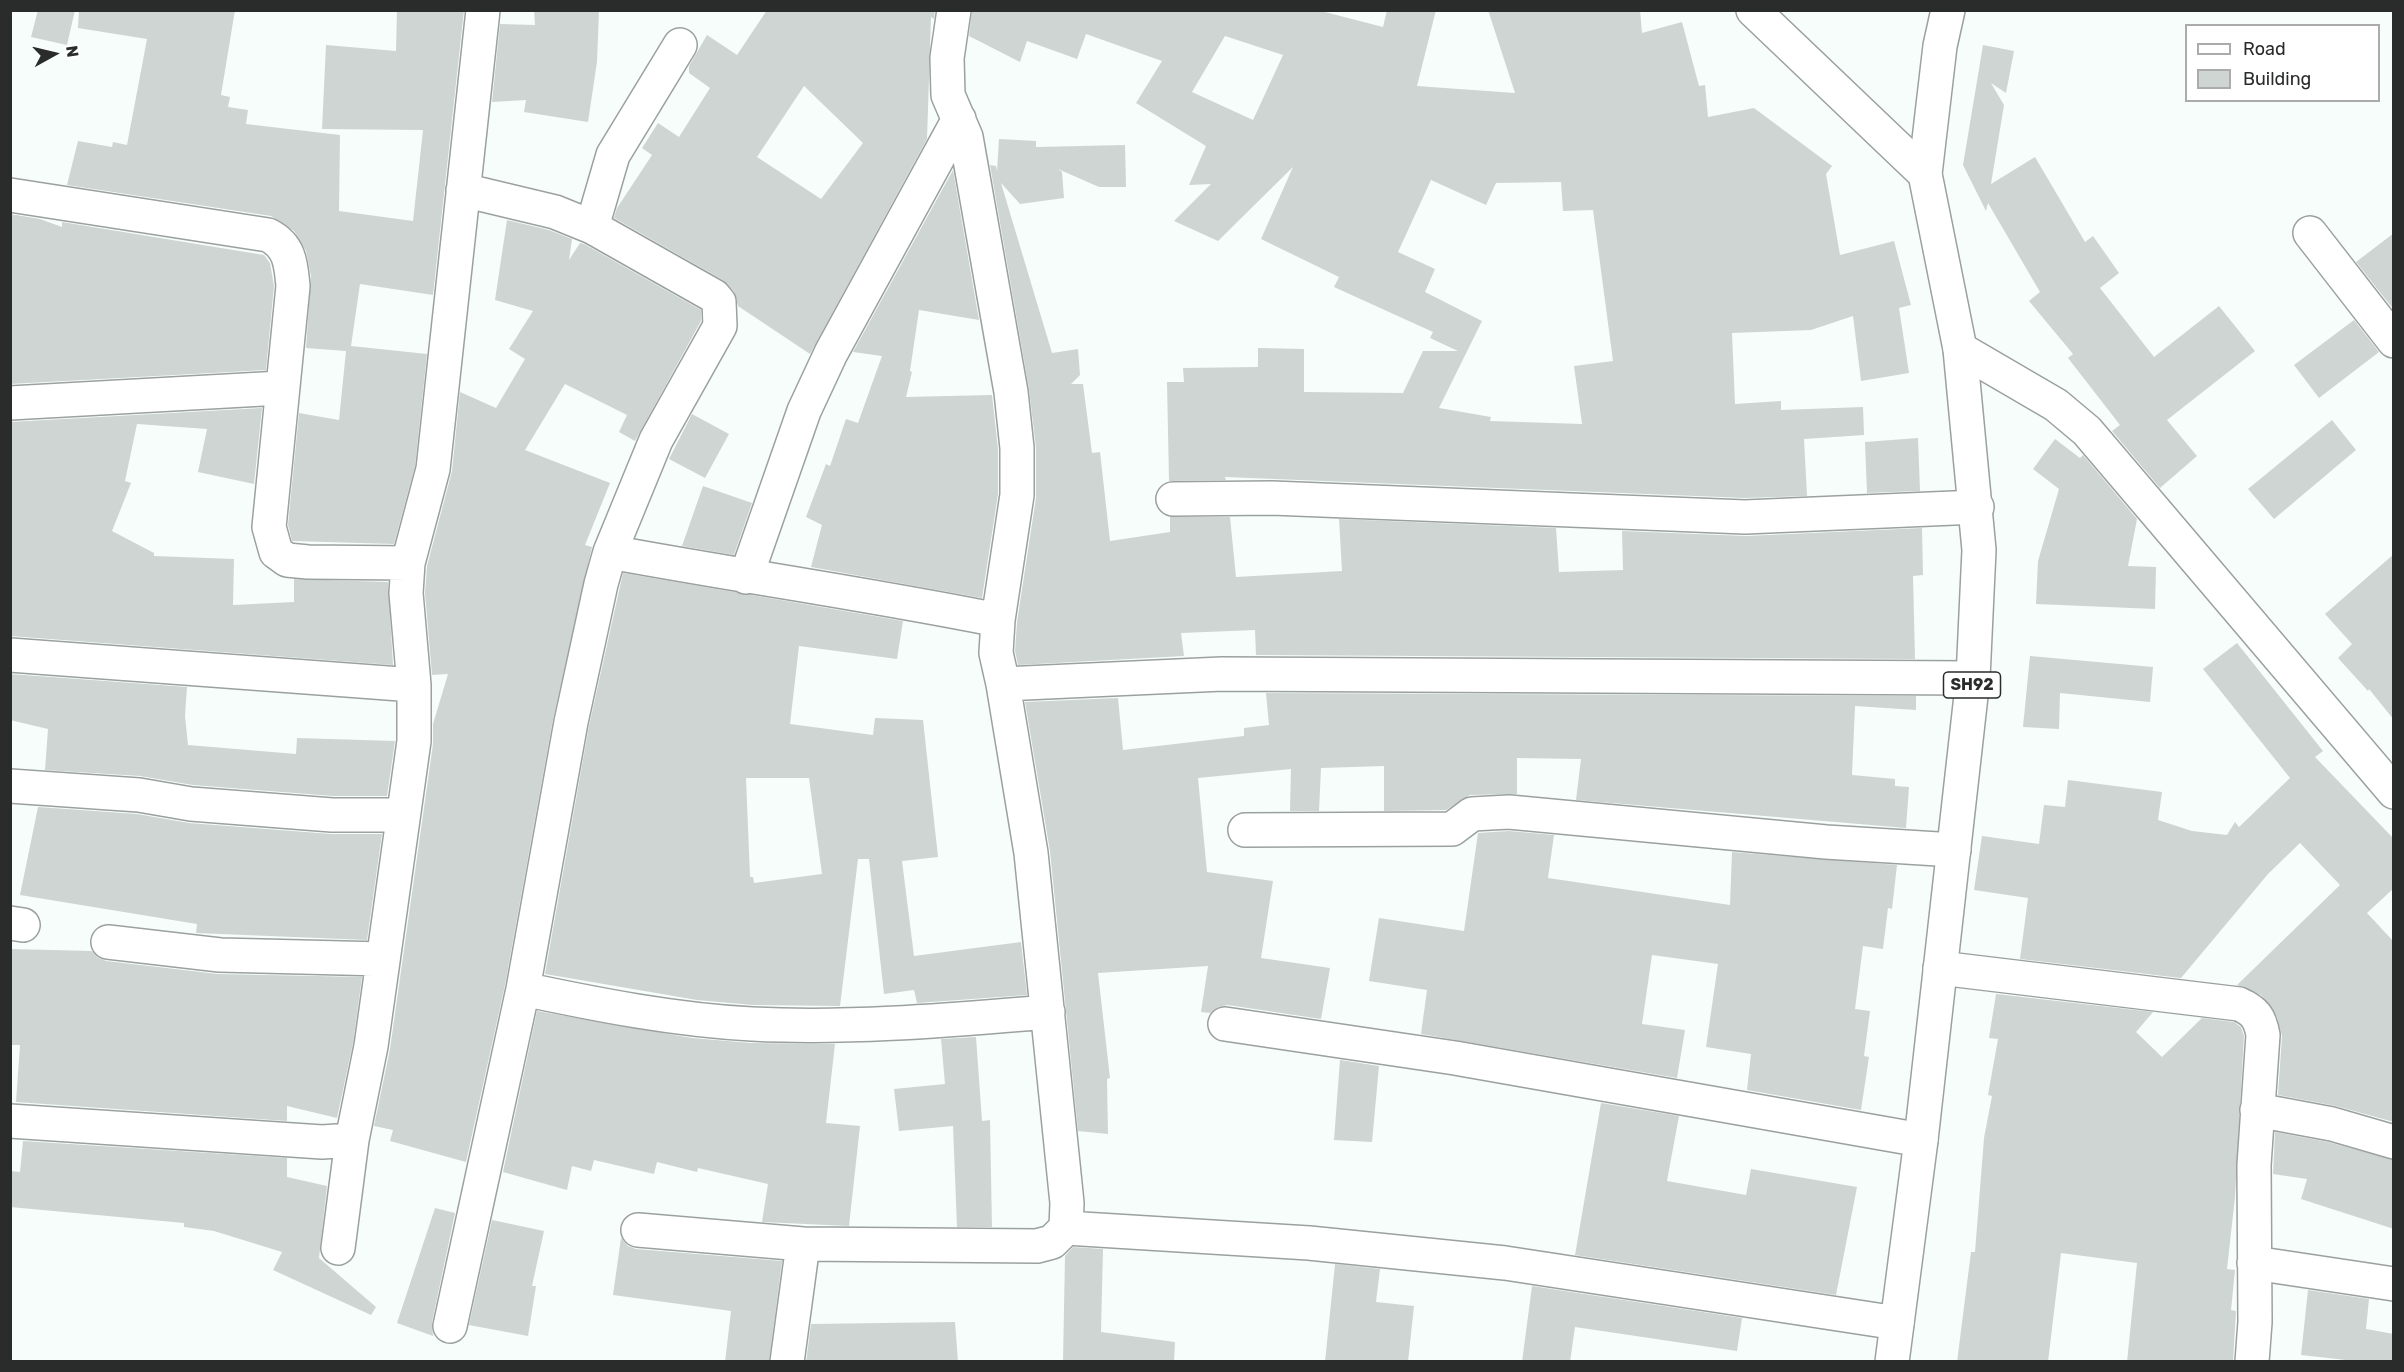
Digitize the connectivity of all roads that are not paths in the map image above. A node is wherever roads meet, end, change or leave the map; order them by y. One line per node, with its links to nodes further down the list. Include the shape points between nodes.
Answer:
1 (483, 10): 8 (street)
2 (954, 10): 6 (street, via 947,58 948,95)
3 (1753, 10): 7 (street)
4 (1948, 10): 7 (street, SH92)
5 (680, 45): 10 (street, via 613,155)
6 (959, 119): 20 (street, via 860,297 813,392); 21 (street, via 974,176 1017,448 1017,495)
7 (1925, 174): 13 (street, SH92)
8 (463, 190): 10 (street, via 555,212); 19 (street, via 433,469)
9 (10, 195): 14 (street, via 268,235 277,240 291,262 292,286)
10 (592, 227): 18 (street, via 714,296 720,312 720,326 659,434)
11 (2310, 233): 12 (street)
12 (2394, 341)
13 (1960, 349): 17 (street, SH92); 27 (street, via 2056,405 2087,431)
14 (281, 388): 15 (street); 19 (street, via 269,527 276,552 287,560)
15 (10, 403)
16 (1173, 499): 17 (street, via 1272,498 1745,517)
17 (1977, 507): 23 (street, SH92, via 1979,550)
18 (610, 552): 20 (street); 34 (street, via 571,722)
19 (408, 563): 25 (street, via 406,593)
20 (746, 577): 21 (street, via 867,594)
21 (998, 620): 24 (street, via 996,653)
22 (10, 655): 25 (street)
23 (1973, 678): 24 (street, via 1222,674); 30 (street, SH92)
24 (1004, 684): 35 (street, via 1031,853)
25 (414, 685): 28 (street, via 414,741)
26 (10, 786): 28 (street, via 332,815)
27 (2394, 792)
28 (402, 815): 32 (street)
29 (1245, 830): 30 (street, via 1452,829 1472,814 1509,812)
30 (1954, 850): 33 (street, SH92)
31 (108, 942): 32 (street, via 220,955)
32 (382, 959): 39 (street)
33 (1940, 968): 37 (street, via 2239,1004 2252,1010 2260,1020); 40 (street, SH92)
34 (523, 989): 35 (street, via 673,1017 752,1024 914,1023); 49 (street)
35 (1048, 1012): 42 (street, via 1067,1203)
36 (1225, 1023): 40 (street, via 1455,1058)
37 (2257, 1110): 41 (street, via 2332,1124); 46 (street)
38 (10, 1121): 39 (street, via 322,1142)
39 (352, 1140): 45 (street)
40 (1921, 1140): 48 (street, SH92)
41 (2394, 1142)
42 (1066, 1228): 44 (street, via 1052,1242 1036,1246); 48 (street, via 1309,1243 1505,1263)
43 (638, 1230): 44 (street)
44 (803, 1244): 50 (street)
45 (338, 1248)
46 (2254, 1263): 47 (street); 52 (street)
47 (2394, 1284)
48 (1897, 1323): 51 (street, SH92)
49 (450, 1326)
50 (787, 1362)
51 (1892, 1362)
52 (2252, 1362)

